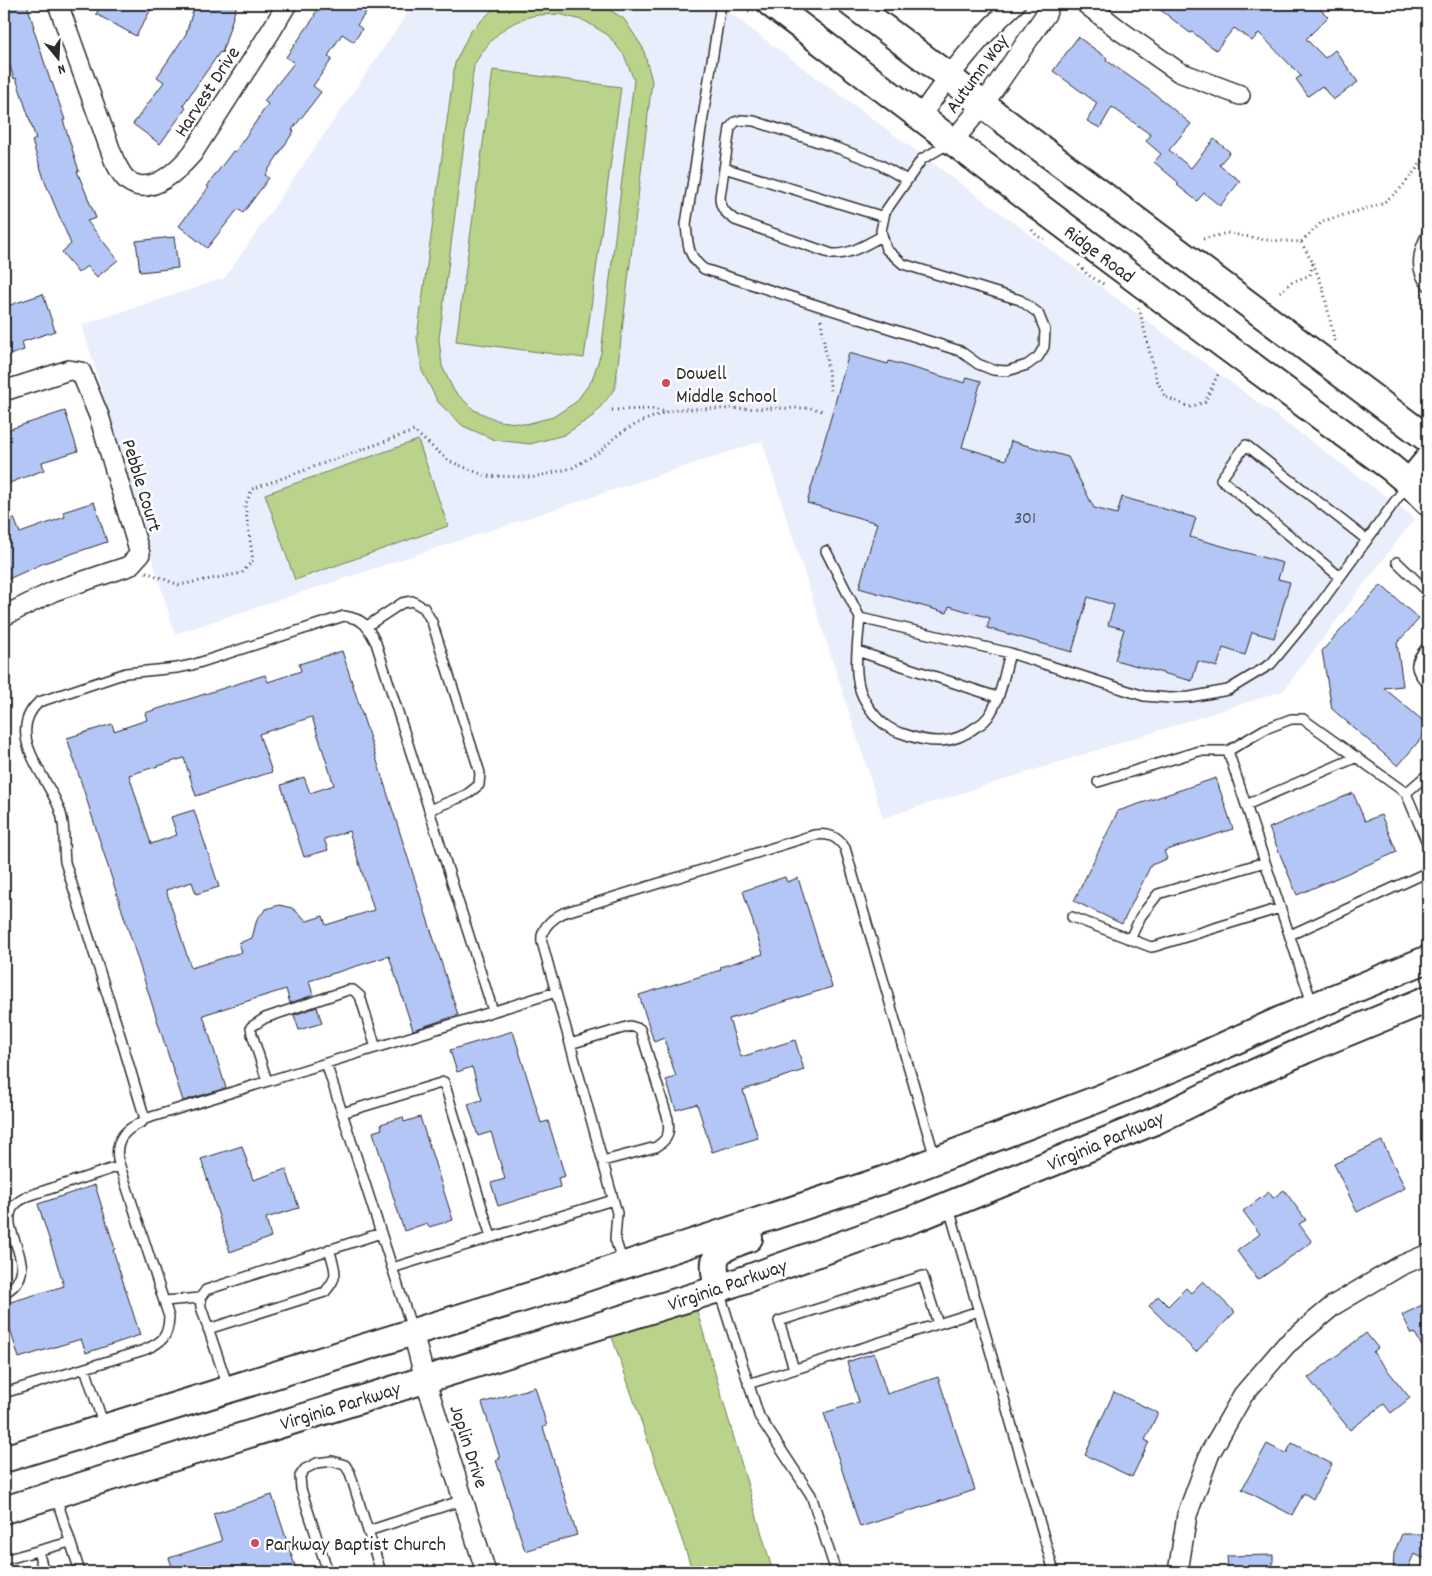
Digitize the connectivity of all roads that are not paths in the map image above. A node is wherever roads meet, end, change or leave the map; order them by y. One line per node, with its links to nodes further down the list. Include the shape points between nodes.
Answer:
1 (58, 4): 2 (street, Harvest Drive, via 114,160 129,181 147,185 169,177 192,154)
2 (286, 4)
3 (721, 4): 18 (lane, via 686,224 689,251 697,264 704,269 960,351 993,370 1007,371 1027,365 1038,357 1044,347 1045,330 1038,313 1020,300 903,264 886,249)
4 (771, 4): 12 (main road, Ridge Road)
5 (1015, 4): 9 (street, Autumn Way, via 985,32)
6 (1050, 4): 11 (street, Autumn Way)
7 (1086, 4): 10 (street, via 1179,72)
8 (853, 5): 9 (main road)
9 (948, 76): 11 (main road); 12 (street, Autumn Way)
10 (1240, 95)
11 (983, 105): 13 (street, Autumn Way); 21 (main road)
12 (920, 117): 13 (main road, Ridge Road)
13 (952, 142): 15 (lane, via 922,158); 23 (main road, Ridge Road)
14 (724, 168): 15 (lane, via 730,128 742,120 840,149 879,164); 16 (lane); 18 (lane, via 720,204 735,220 832,254 861,247)
15 (907, 180): 16 (lane)
16 (884, 217): 18 (lane)
17 (1428, 232): 19 (lane, via 1418,264)
18 (882, 236)
19 (1428, 286)
20 (4, 391): 30 (street, Pebble Court, via 68,370 82,372 99,416 140,554 129,566 54,590)
21 (1428, 439)
22 (1428, 460): 23 (main road)
23 (1409, 483): 24 (main road, Ridge Road); 25 (lane)
24 (1428, 502)
25 (1367, 540): 28 (lane); 28 (lane, via 1246,445 1221,479)
26 (826, 551): 31 (lane)
27 (1397, 562): 29 (lane)
28 (1340, 577): 35 (lane, via 1271,664 1228,690 1184,698 1144,696)
29 (1428, 592)
30 (4, 616)
31 (860, 618): 34 (lane); 35 (lane)
32 (367, 626): 44 (lane, via 376,643); 44 (lane, via 402,603 412,601 424,608 432,622 480,773 479,785 466,795); 62 (lane, via 361,620 344,616 187,666 126,673 44,699 30,713 26,734 29,750 60,809 65,862)
33 (1428, 646): 36 (lane, via 1418,658 1417,665 1419,674)
34 (857, 652): 37 (lane); 37 (lane, via 859,687 875,716 892,730 920,740 928,742 963,737 988,718)
35 (1010, 652): 37 (lane)
36 (1428, 684)
37 (997, 697)
38 (1228, 751): 39 (lane, via 1264,729 1291,719 1303,720); 41 (lane, via 1199,751); 43 (lane)
39 (1356, 757): 42 (lane); 43 (lane)
40 (1428, 774): 42 (lane)
41 (1098, 782)
42 (1406, 793): 45 (lane)
43 (1246, 805): 46 (lane)
44 (429, 810): 56 (lane)
45 (1428, 845)
46 (1265, 862): 48 (lane); 51 (lane, via 1158,894 1141,916)
47 (1428, 872): 50 (lane)
48 (1280, 908): 50 (lane); 51 (lane, via 1156,946)
49 (1072, 917): 51 (lane)
50 (1290, 935): 55 (lane)
51 (1130, 939)
52 (1428, 959): 55 (main road, Virginia Parkway)
53 (556, 992): 56 (lane); 57 (lane); 65 (lane, via 541,938 552,919 814,835 836,837 845,848)
54 (1428, 999): 63 (main road, Virginia Parkway, via 1251,1074)
55 (1307, 1009): 63 (main road, via 1290,1035 1166,1100); 65 (main road, Virginia Parkway, via 1190,1061)
56 (493, 1011): 58 (lane)
57 (570, 1044): 64 (lane); 64 (lane, via 630,1026 640,1029 668,1119 669,1133 663,1142)
58 (376, 1048): 59 (lane); 60 (lane, via 360,996 348,990 265,1018 251,1027)
59 (326, 1063): 60 (lane); 61 (lane)
60 (267, 1081): 62 (lane)
61 (342, 1113): 70 (lane); 71 (lane, via 444,1082)
62 (145, 1119): 66 (lane, via 121,1136 117,1150)
63 (1157, 1120): 69 (main road, Virginia Parkway)
64 (603, 1161): 67 (lane)
65 (936, 1161): 68 (main road, Virginia Parkway)
66 (120, 1166): 77 (lane, via 16,1202 10,1221 21,1259 21,1274); 79 (lane)
67 (613, 1200): 71 (lane); 74 (lane, via 617,1213 615,1239)
68 (822, 1200): 74 (main road, Virginia Parkway); 76 (main road, via 803,1218 724,1248 715,1258)
69 (948, 1205): 76 (main road, Virginia Parkway); 80 (lane)
70 (381, 1233): 72 (lane); 75 (lane)
71 (491, 1238): 75 (lane)
72 (329, 1249): 78 (lane, via 206,1290); 82 (lane, via 336,1274 325,1292)
73 (1428, 1254): 106 (street, via 1400,1266 1334,1305 1286,1345 1243,1396 1210,1453 1187,1515)
74 (624, 1266): 83 (main road, Virginia Parkway)
75 (392, 1268): 83 (lane)
76 (718, 1289): 86 (main road, Virginia Parkway); 87 (lane)
77 (4, 1293)
78 (200, 1298): 79 (lane); 82 (lane)
79 (164, 1301): 84 (lane, via 169,1317 167,1333 155,1345)
80 (978, 1311): 81 (lane); 105 (lane)
81 (938, 1324): 85 (lane); 85 (lane, via 923,1276 779,1321)
82 (208, 1329): 88 (lane)
83 (413, 1332): 86 (street, Joplin Drive); 88 (main road, Virginia Parkway)
84 (85, 1368): 89 (lane); 90 (lane)
85 (794, 1369): 87 (lane)
86 (425, 1379): 92 (main road, Virginia Parkway); 93 (street, Joplin Drive)
87 (748, 1384): 104 (lane, via 759,1416 811,1495)
88 (229, 1390): 90 (main road, Virginia Parkway)
89 (4, 1393)
90 (104, 1429): 91 (main road, Virginia Parkway)
91 (4, 1460)
92 (56, 1494): 94 (main road, Virginia Parkway); 96 (lane)
93 (463, 1500): 95 (lane); 103 (street, Joplin Drive)
94 (4, 1510)
95 (368, 1531): 101 (lane, via 345,1465 332,1461 305,1469 300,1476 301,1489); 102 (lane)
96 (70, 1542): 97 (lane); 100 (lane)
97 (38, 1551): 98 (lane); 99 (lane)
98 (4, 1560)
99 (44, 1572)
100 (80, 1572)
101 (328, 1572)
102 (381, 1572)
103 (486, 1572)
104 (836, 1572)
105 (1054, 1572)
106 (1178, 1572)

